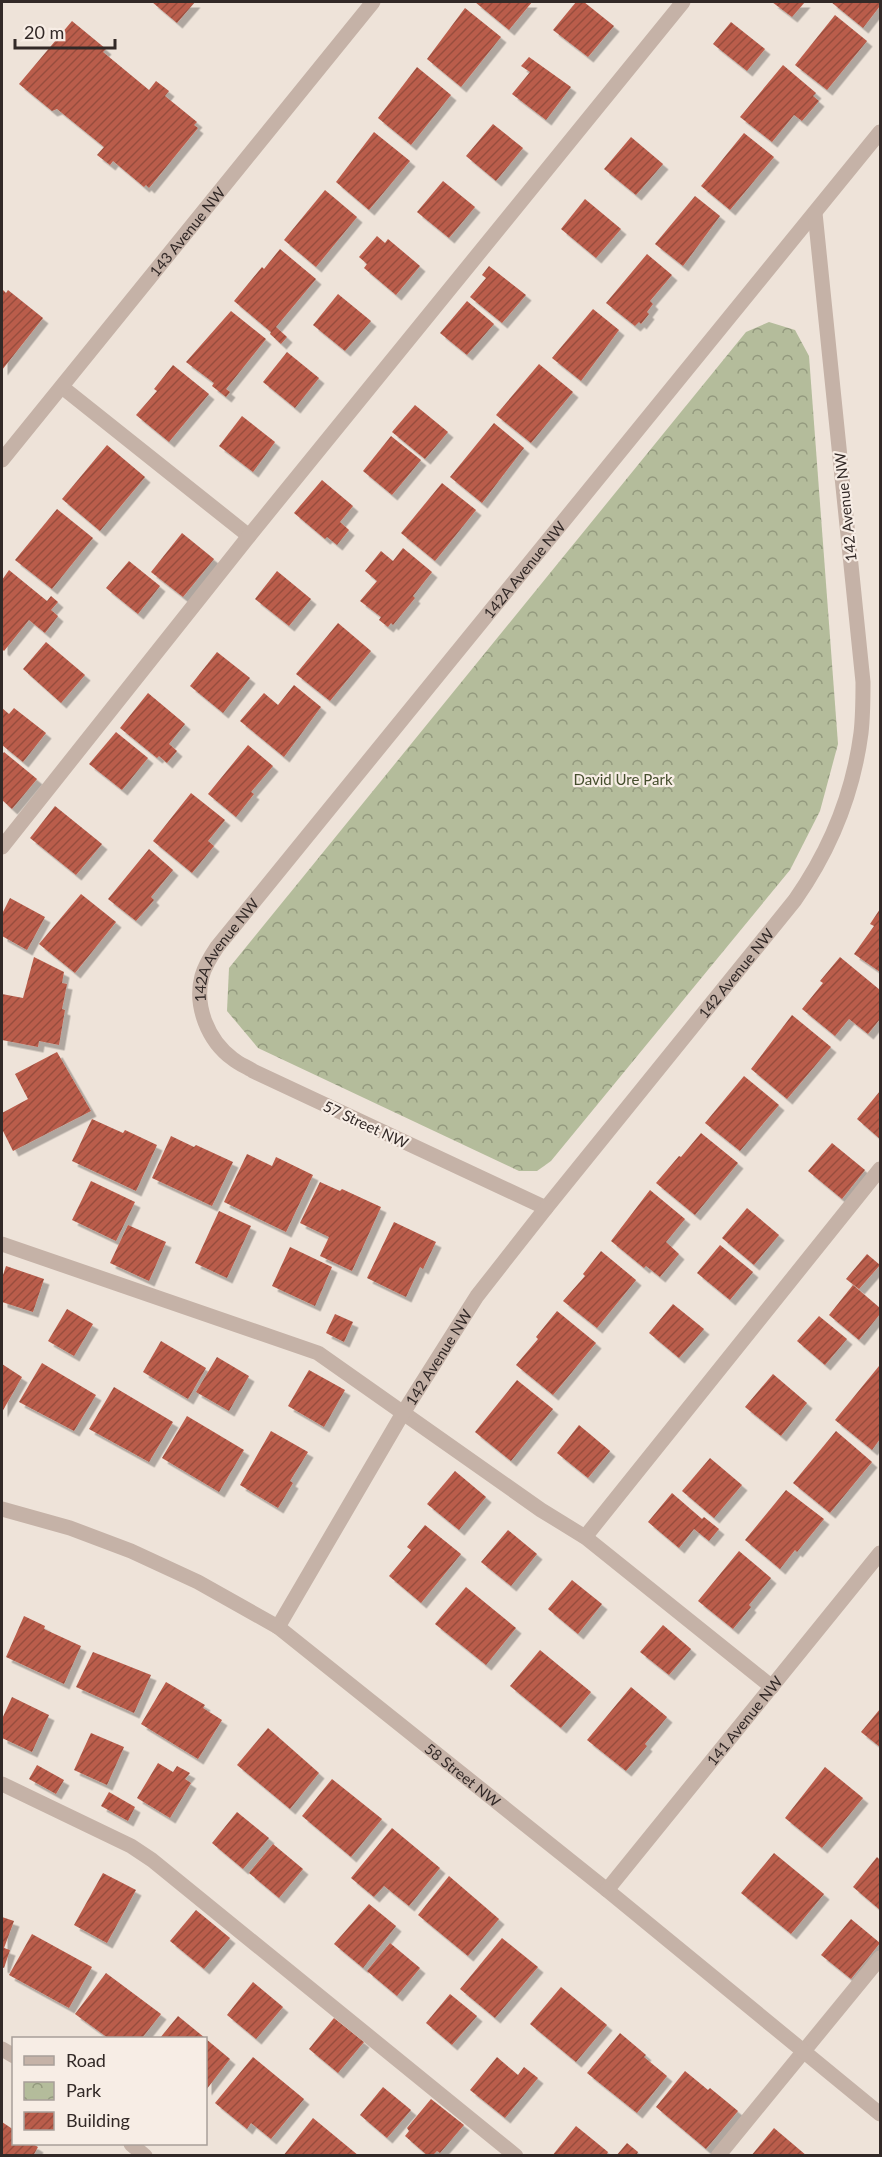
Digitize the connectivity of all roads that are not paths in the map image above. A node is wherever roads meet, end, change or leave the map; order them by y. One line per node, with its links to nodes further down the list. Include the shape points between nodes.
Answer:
1 (374, 2): 5 (street, 143 Avenue NW)
2 (682, 2): 7 (street)
3 (880, 132): 4 (street, 142A Avenue NW)
4 (815, 213): 9 (street, 142A Avenue NW, via 217,947 202,975 199,990); 11 (street, 142 Avenue NW, via 863,682 856,766 843,811 814,873)
5 (63, 387): 6 (street, 143 Avenue NW); 7 (street)
6 (2, 460)
7 (249, 536): 8 (street)
8 (2, 847)
9 (204, 1020): 11 (street, 57 Street NW, via 218,1045 253,1071)
10 (880, 1169): 15 (street)
11 (546, 1208): 13 (street, 142 Avenue NW, via 472,1304)
12 (2, 1244): 13 (street, via 308,1349)
13 (403, 1413): 15 (street); 17 (street, 142 Avenue NW)
14 (2, 1509): 17 (street, 58 Street NW, via 70,1528 130,1551 198,1582)
15 (585, 1537): 18 (street)
16 (880, 1553): 18 (street, 141 Avenue NW)
17 (278, 1627): 20 (street, 58 Street NW)
18 (772, 1687): 20 (street, 141 Avenue NW)
19 (2, 1784): 26 (street, via 152,1860)
20 (607, 1890): 22 (street, 58 Street NW)
21 (880, 1958): 22 (street)
22 (802, 2050): 23 (street, 58 Street NW); 27 (street)
23 (880, 2115)
24 (132, 2145): 25 (street)
25 (145, 2156)
26 (516, 2156)
27 (718, 2156)

